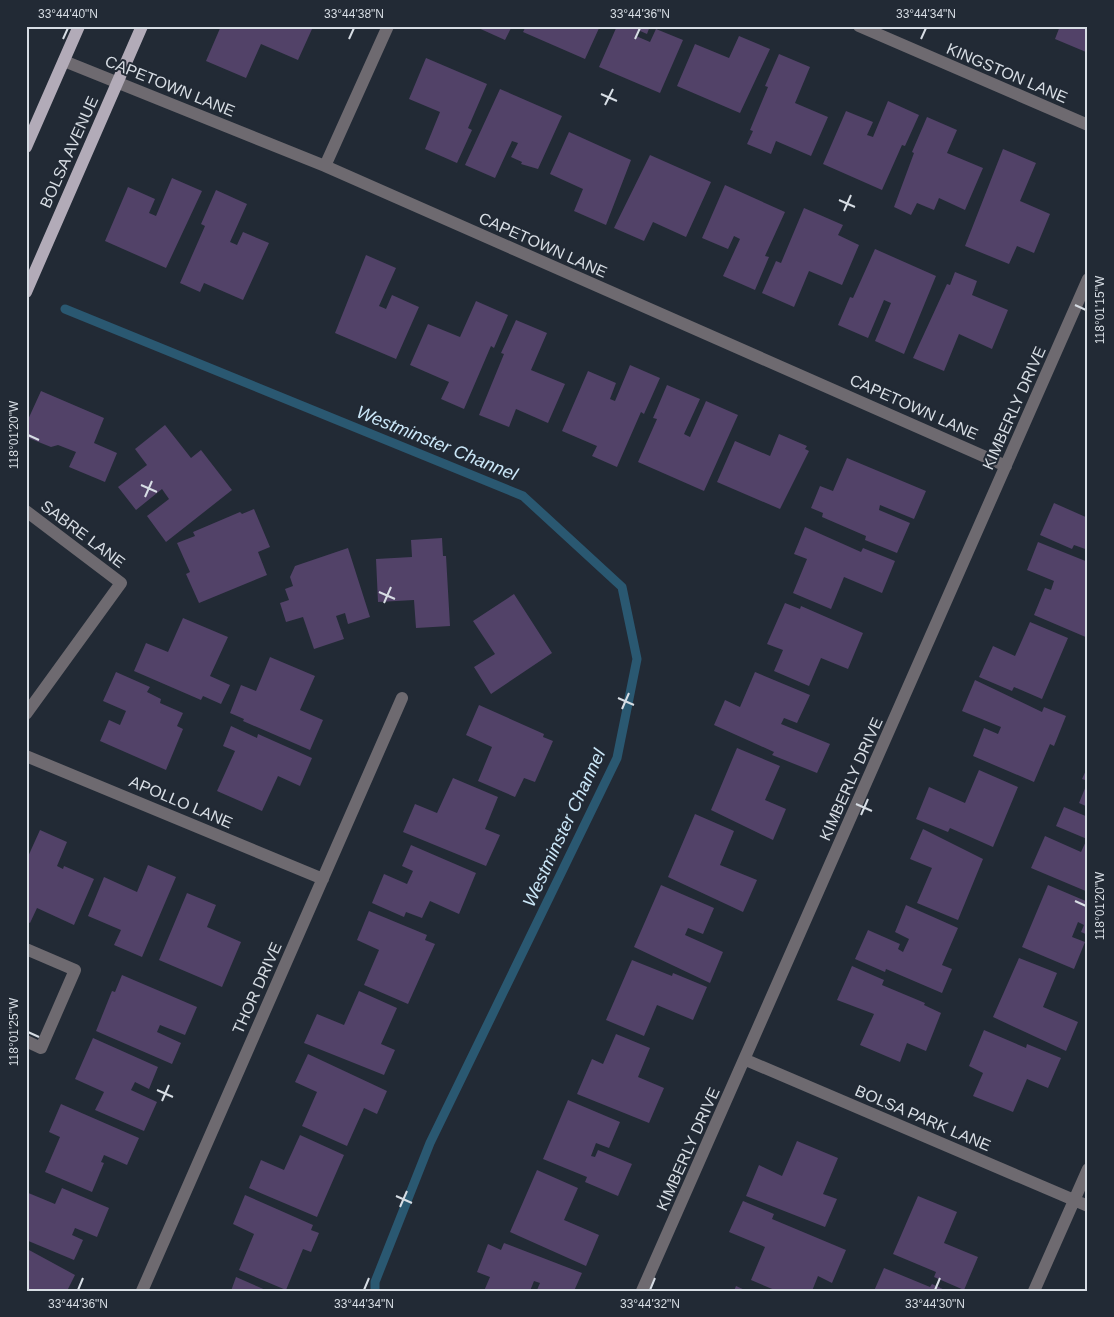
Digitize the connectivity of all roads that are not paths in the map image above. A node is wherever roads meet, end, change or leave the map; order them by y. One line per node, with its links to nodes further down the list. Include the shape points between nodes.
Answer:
1 (79, 26): 5 (main road)
2 (142, 26): 6 (main road, BOLSA AVENUE)
3 (388, 26): 9 (street)
4 (859, 26): 7 (street, KINGSTON LANE)
5 (64, 61): 6 (street, CAPETOWN LANE); 8 (main road)
6 (118, 82): 9 (street, CAPETOWN LANE); 11 (main road, BOLSA AVENUE)
7 (1088, 125)
8 (26, 148)
9 (325, 166): 12 (street, CAPETOWN LANE)
10 (1088, 279): 12 (street, KIMBERLY DRIVE)
11 (26, 292)
12 (1006, 466): 20 (street, KIMBERLY DRIVE)
13 (26, 510): 15 (street, SABRE LANE, via 121,583)
14 (402, 698): 17 (street, THOR DRIVE)
15 (26, 714)
16 (26, 756): 17 (street, APOLLO LANE)
17 (323, 879): 24 (street, THOR DRIVE)
18 (26, 949): 19 (street, via 75,970 41,1048)
19 (26, 1041)
20 (746, 1060): 22 (street, BOLSA PARK LANE); 25 (street, KIMBERLY DRIVE)
21 (1088, 1169): 22 (street)
22 (1074, 1200): 23 (street, BOLSA PARK LANE); 26 (street)
23 (1088, 1206)
24 (142, 1291)
25 (642, 1291)
26 (1034, 1291)

